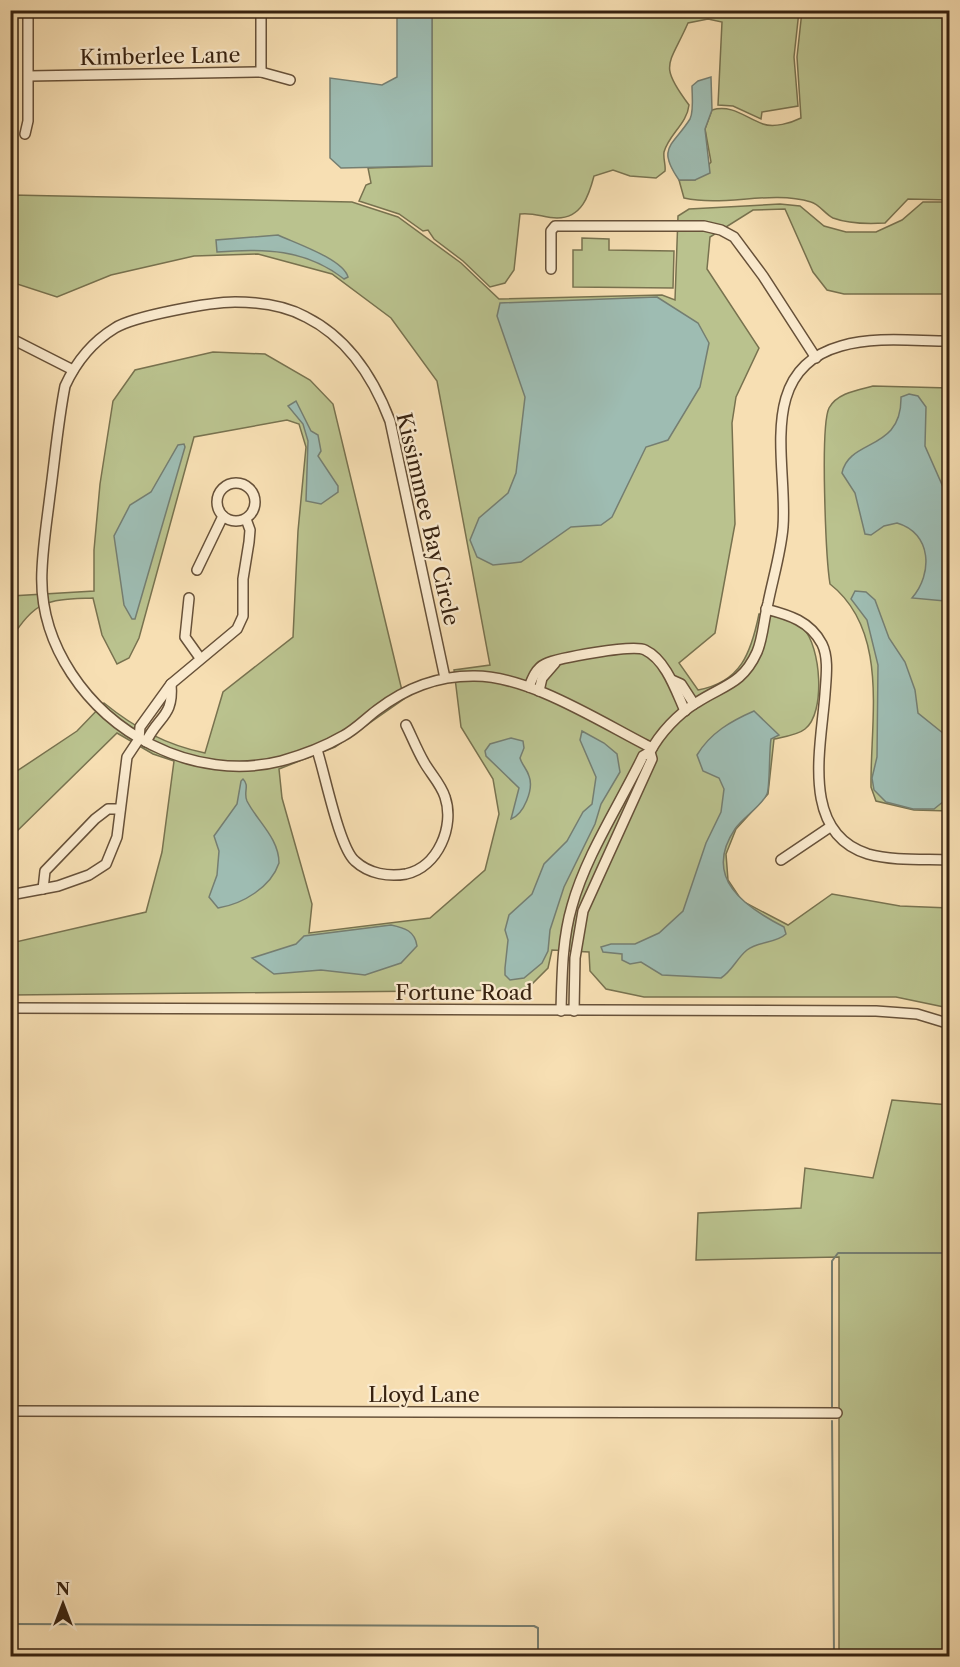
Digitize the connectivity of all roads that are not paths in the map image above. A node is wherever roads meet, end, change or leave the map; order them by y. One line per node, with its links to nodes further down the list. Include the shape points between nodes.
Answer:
1 (28, 10): 4 (street)
2 (261, 10): 3 (street)
3 (261, 72): 4 (street, Kimberlee Lane); 5 (street, Kimberlee Lane)
4 (29, 76): 6 (street)
5 (290, 80)
6 (25, 134)
7 (551, 269): 10 (street, via 551,231 555,226 704,226 721,230 734,237 763,276)
8 (14, 340): 11 (street)
9 (950, 341): 10 (street, via 867,340 839,346)
10 (816, 358): 16 (street, via 796,377 783,402 783,527)
11 (72, 370): 19 (street, Kissimmee Bay Circle, via 92,345 116,327 139,318 233,302 272,305 306,316 339,340 367,372 390,421); 27 (street, Kissimmee Bay Circle, via 60,412 41,572 45,613 59,653 78,686 99,708)
12 (223, 516): 13 (street, via 234,521); 13 (street, via 218,504 220,492 237,483 249,488 255,498 254,510); 14 (street)
13 (246, 519): 17 (street, via 250,530 243,579 243,616 237,628)
14 (196, 570)
15 (189, 598): 17 (street, via 185,637)
16 (766, 609): 24 (street, via 758,651 744,673 729,687); 31 (street, via 795,617 809,627 822,645 826,685 819,772 822,804)
17 (200, 658): 21 (street)
18 (555, 663): 20 (street, via 568,657 618,649 644,649 659,660); 22 (street, via 538,670); 23 (street)
19 (446, 678): 22 (street, Kissimmee Bay Circle, via 474,675); 28 (street, Kissimmee Bay Circle, via 402,692 362,723)
20 (672, 680): 24 (street, via 681,684); 25 (street)
21 (171, 684): 27 (street, via 170,709); 27 (street, via 140,727)
22 (529, 687): 23 (street, Kissimmee Bay Circle)
23 (539, 691): 29 (street, Kissimmee Bay Circle)
24 (694, 704): 25 (street)
25 (685, 711): 29 (street)
26 (406, 725): 28 (street, via 423,762 445,795 448,813 438,851 413,872 394,876 371,871 354,861 343,842)
27 (143, 740): 28 (street, Kissimmee Bay Circle, via 174,756 230,766 256,766); 30 (street, via 127,757)
28 (317, 750)
29 (651, 750): 32 (street, via 643,756); 33 (street, via 652,759)
30 (120, 809): 36 (street, via 108,809 45,871); 36 (street, via 117,837 106,864 89,875)
31 (830, 826): 34 (street); 35 (street, via 845,843 868,854)
32 (598, 845): 33 (street); 38 (street, via 572,905)
33 (610, 850): 39 (street, via 583,911)
34 (781, 860)
35 (950, 860)
36 (43, 889): 37 (street)
37 (10, 895)
38 (563, 961): 39 (street); 41 (street)
39 (575, 962): 42 (street)
40 (10, 1008): 41 (street, Fortune Road)
41 (561, 1011): 42 (street, Fortune Road)
42 (574, 1011): 43 (street, Fortune Road, via 876,1011 917,1014)
43 (950, 1024)
44 (10, 1411): 45 (street, Lloyd Lane)
45 (837, 1413)

